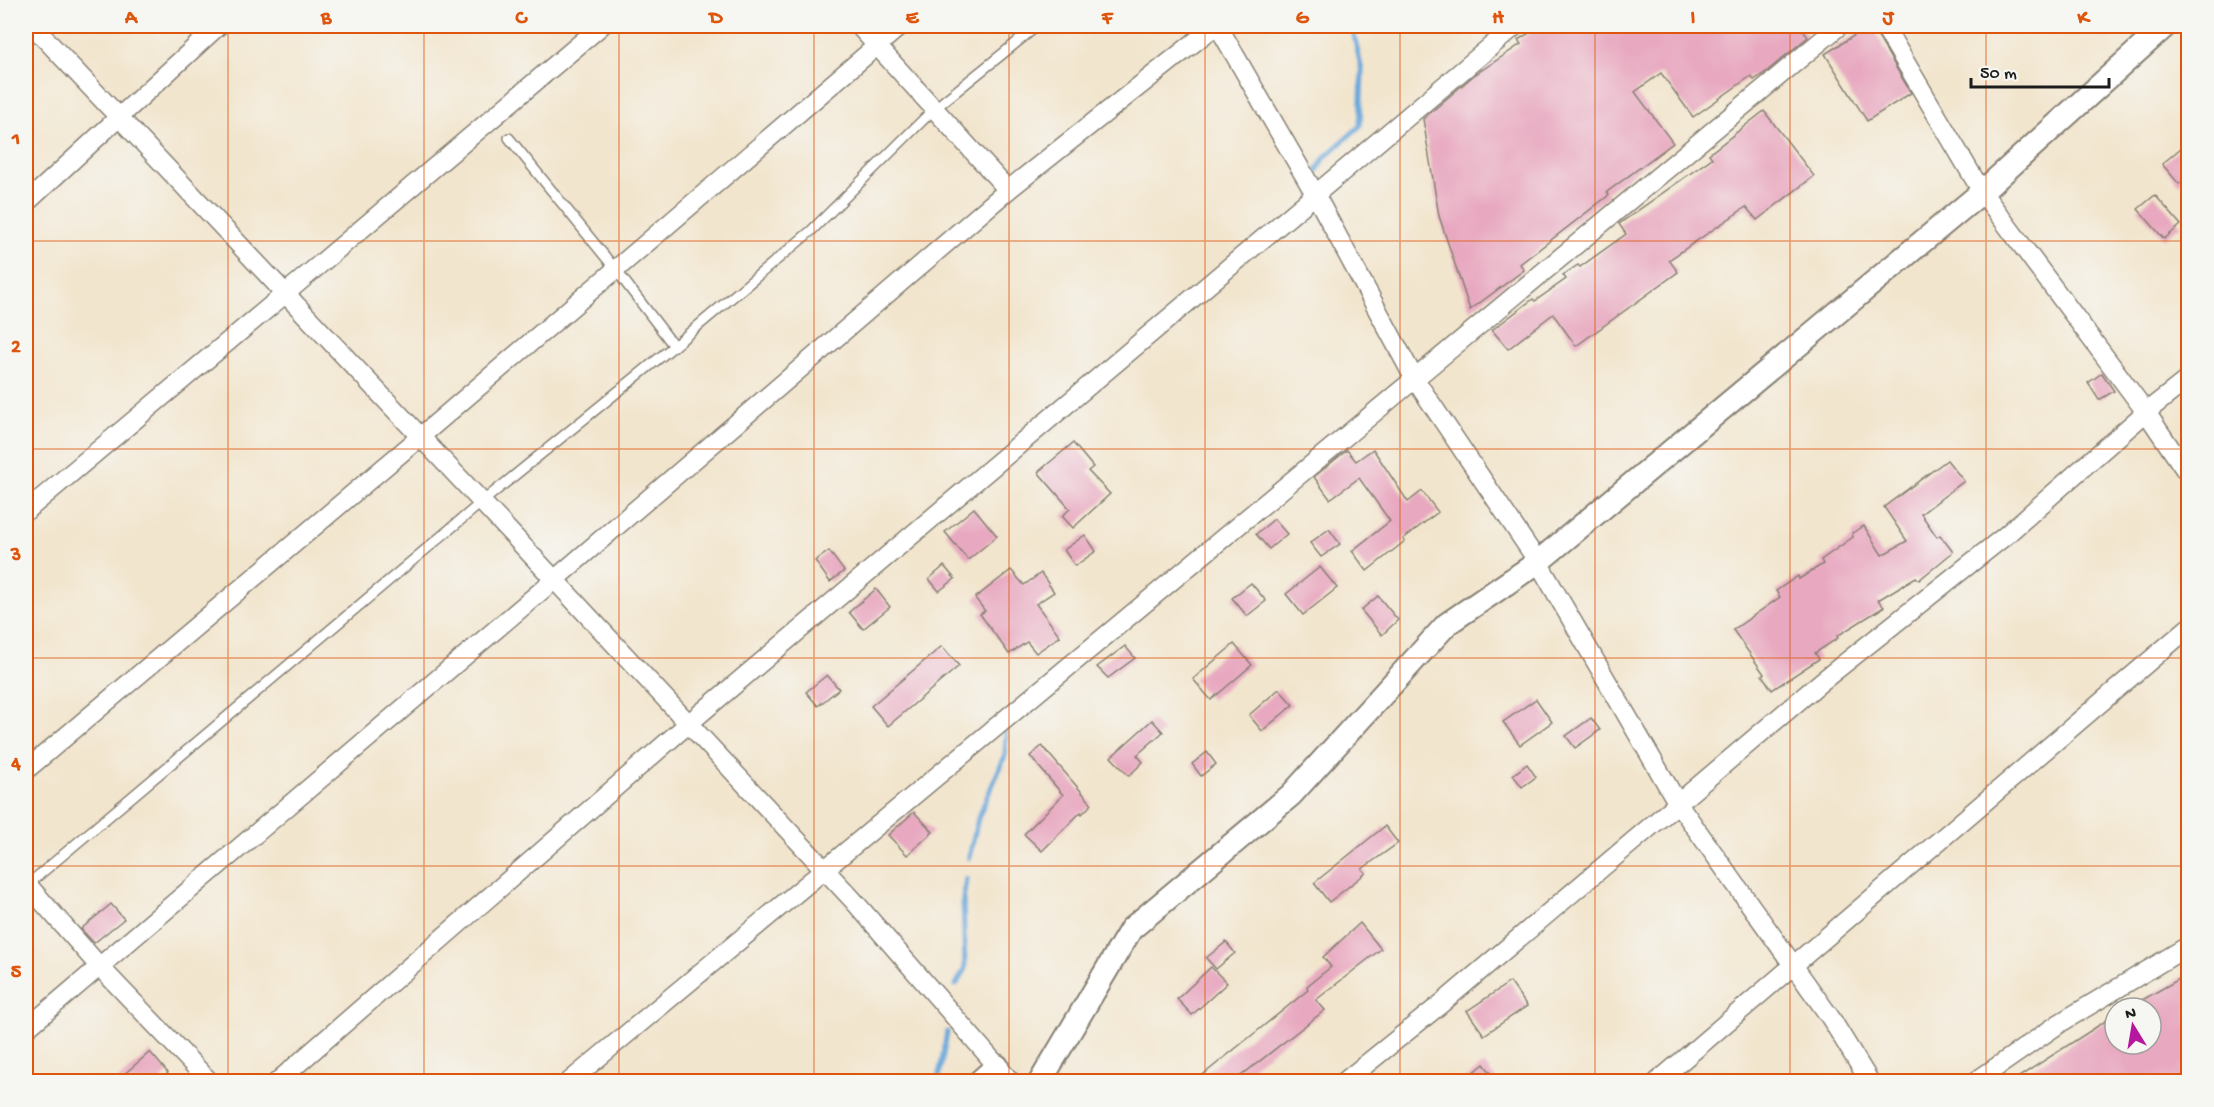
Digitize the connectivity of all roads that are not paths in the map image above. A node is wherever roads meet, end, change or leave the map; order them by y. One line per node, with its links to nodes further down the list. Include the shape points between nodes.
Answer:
1 (218, 26): 14 (street)
2 (601, 26): 21 (street)
3 (859, 26): 12 (street)
4 (900, 26): 12 (street)
5 (1037, 26): 13 (lane)
6 (1216, 26): 16 (street); 18 (street)
7 (1515, 26): 18 (street)
8 (1839, 26): 23 (street)
9 (1884, 26): 17 (street)
10 (2165, 26): 17 (street)
11 (31, 29): 14 (street)
12 (877, 47): 13 (street); 20 (street)
13 (934, 109): 16 (street); 22 (lane, via 811,231)
14 (120, 116): 19 (street); 21 (street)
15 (509, 138): 20 (lane)
16 (1008, 190): 31 (street)
17 (1982, 192): 25 (street); 30 (street)
18 (1315, 194): 23 (street); 33 (street)
19 (26, 203)
20 (616, 270): 22 (lane); 26 (street)
21 (286, 293): 26 (street); 29 (street)
22 (674, 346): 28 (lane)
23 (1414, 378): 30 (street); 36 (street)
24 (2188, 379): 25 (street)
25 (2146, 412): 27 (street); 35 (street, via 2005,536)
26 (420, 437): 28 (street); 34 (street)
27 (2188, 474)
28 (482, 502): 31 (street); 37 (lane)
29 (26, 511)
30 (1538, 562): 35 (street); 47 (street, via 1447,624 1292,795 1131,929)
31 (554, 580): 33 (street); 40 (street)
32 (2188, 628): 39 (street)
33 (688, 724): 36 (street); 44 (street)
34 (26, 770)
35 (1677, 802): 39 (street); 48 (street)
36 (823, 868): 42 (street); 45 (street)
37 (26, 884): 40 (street)
38 (2188, 946): 51 (street, via 2060,1023)
39 (1794, 965): 49 (street); 50 (street)
40 (99, 966): 41 (street); 43 (street)
41 (26, 1029)
42 (1004, 1074): 46 (street)
43 (210, 1082)
44 (277, 1082)
45 (569, 1082)
46 (980, 1082)
47 (1041, 1082)
48 (1344, 1082)
49 (1657, 1082)
50 (1870, 1082)
51 (1976, 1082)

